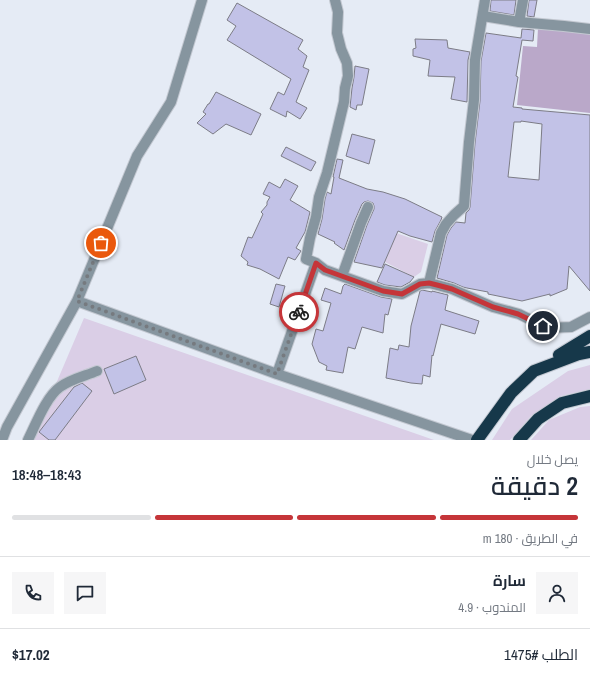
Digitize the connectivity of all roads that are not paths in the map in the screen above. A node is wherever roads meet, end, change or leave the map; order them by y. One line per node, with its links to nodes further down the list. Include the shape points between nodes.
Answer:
1 (202, 0): 12 (street, via 171,102 137,156)
2 (335, 0): 9 (street, via 338,12 337,34 347,63 348,76 306,259)
3 (485, 0): 5 (street)
4 (522, 0): 6 (street)
5 (483, 16): 6 (street); 11 (street, via 475,60 474,100 464,206 446,224 441,233)
6 (519, 22): 7 (street)
7 (590, 29)
8 (368, 207): 10 (street)
9 (316, 263): 10 (street, via 325,270); 18 (street)
10 (342, 276): 11 (street, via 383,291 402,294 420,284)
11 (429, 283): 13 (street, via 518,314 547,328 571,327)
12 (77, 301): 18 (street); 20 (street)
13 (590, 317)
14 (590, 336): 17 (highway)
15 (590, 352): 17 (highway)
16 (97, 371): 21 (street, via 58,388 44,408)
17 (534, 371): 23 (highway, via 511,393)
18 (277, 374): 22 (street)
19 (590, 396): 24 (highway, via 562,403 538,419)
20 (2, 440)
21 (28, 440)
22 (472, 440)
23 (477, 440)
24 (519, 440)

